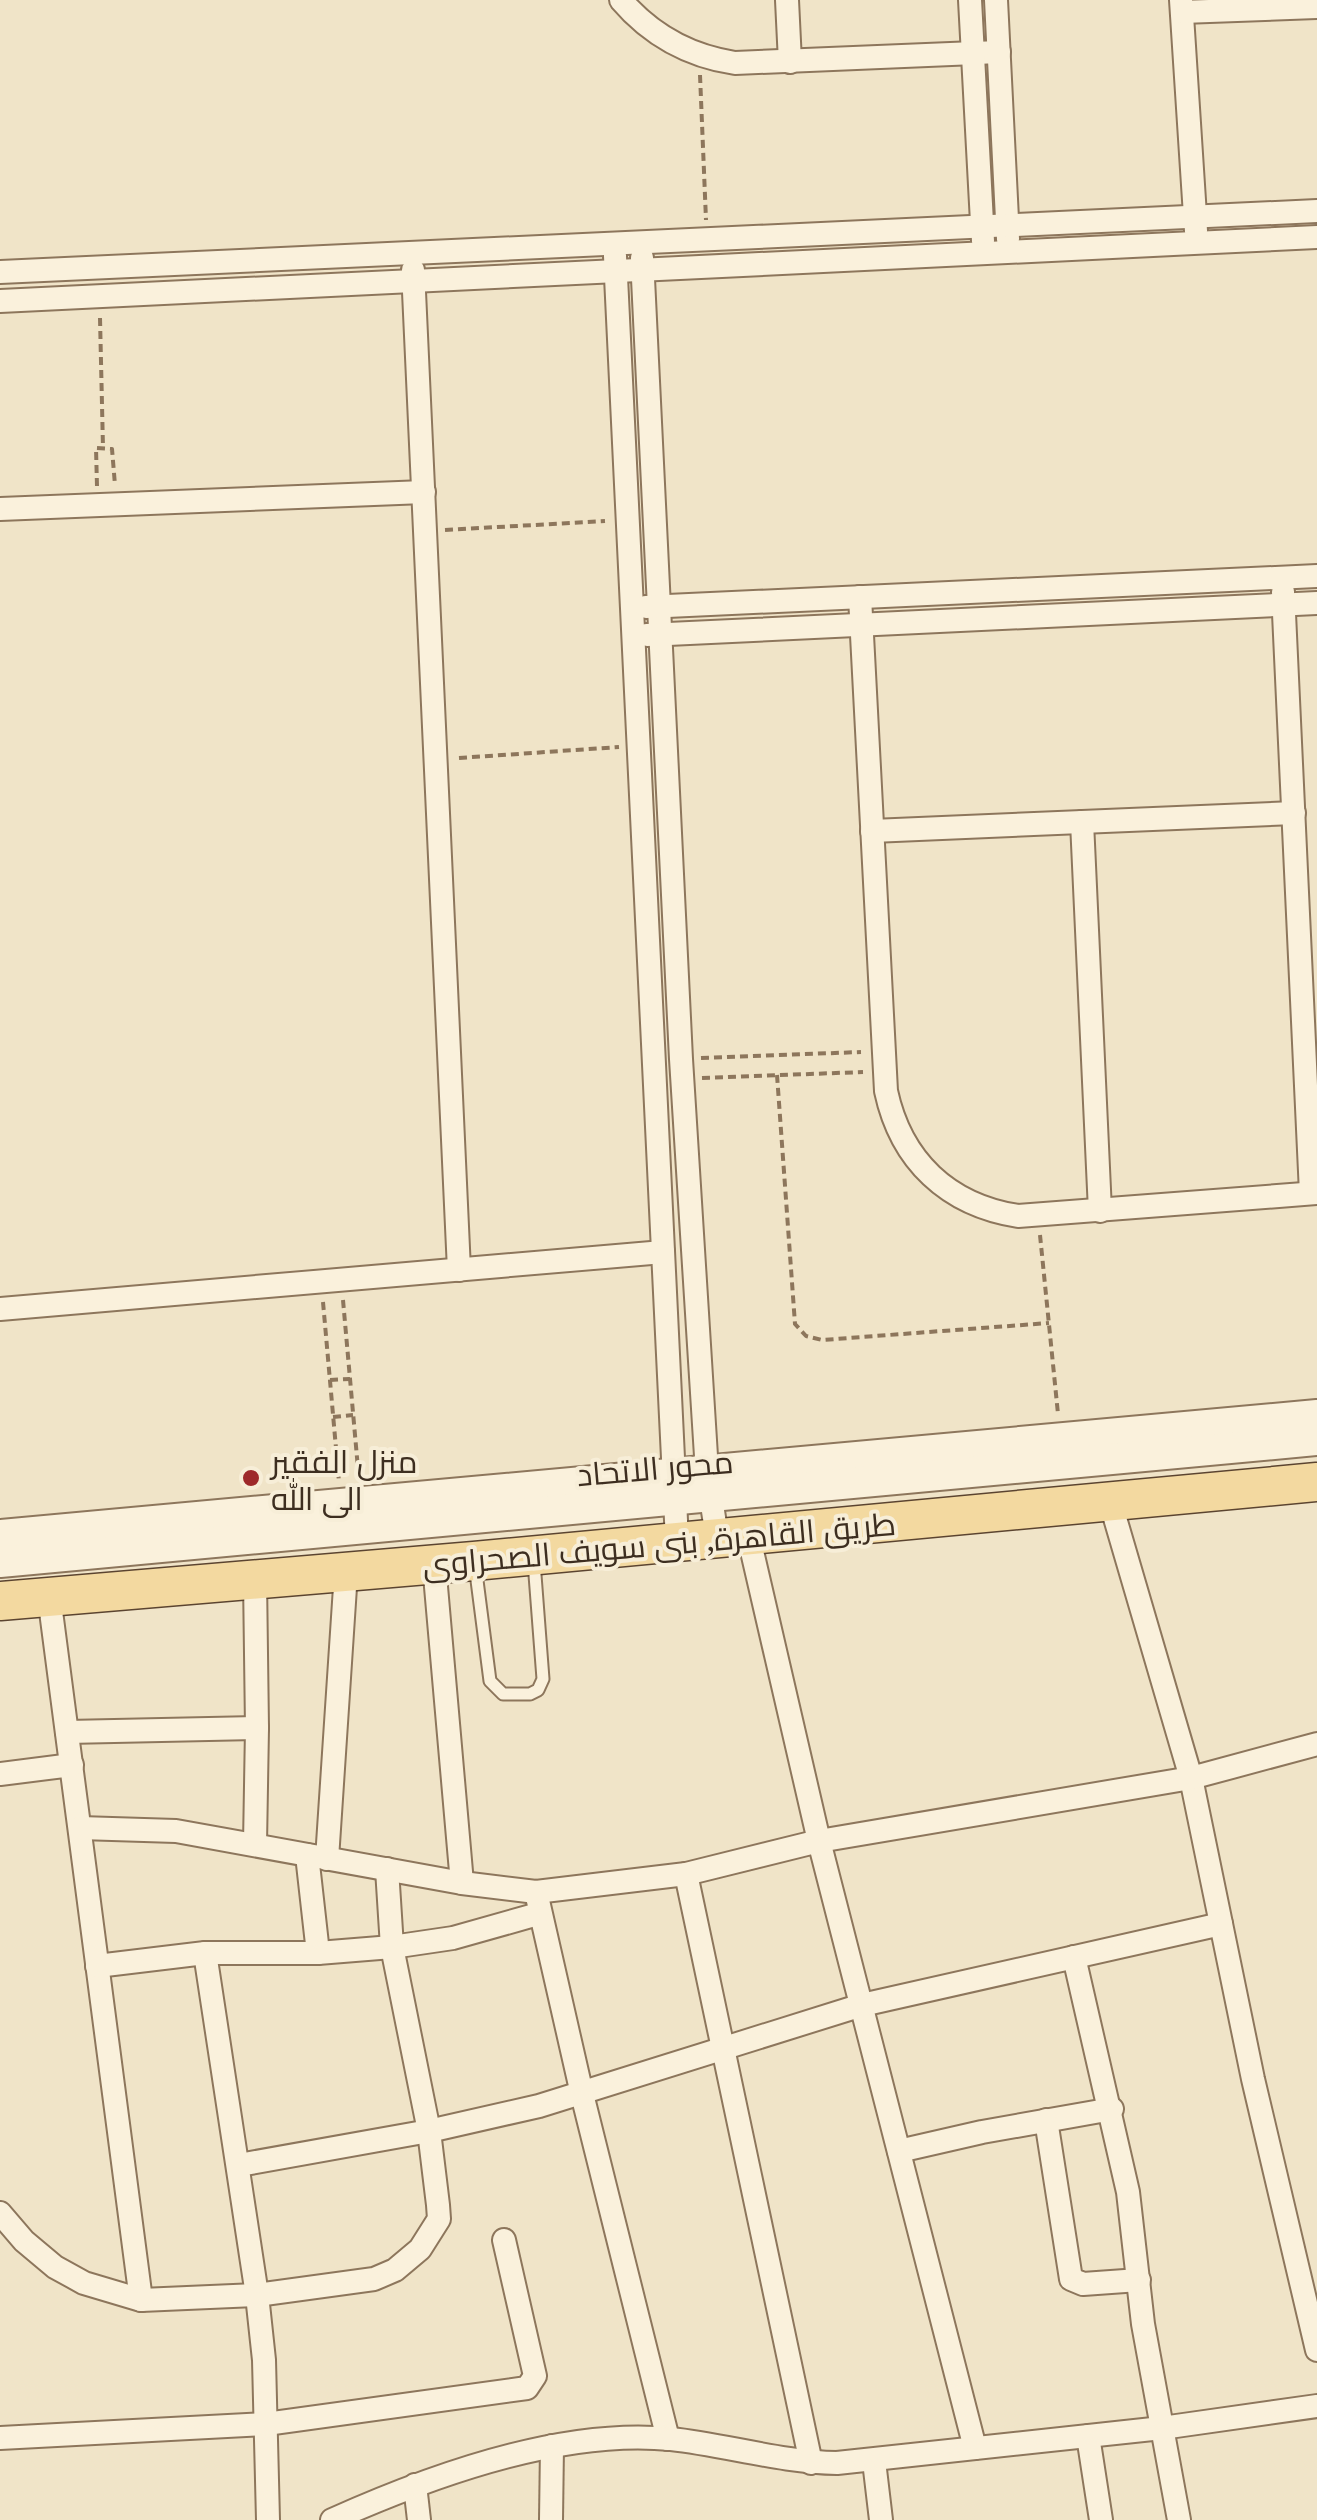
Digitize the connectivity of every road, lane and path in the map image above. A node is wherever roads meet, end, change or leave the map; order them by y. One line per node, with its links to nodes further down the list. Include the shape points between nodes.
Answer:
1 (621, 0): 9 (street, via 651,29)
2 (786, 0): 10 (street)
3 (970, 0): 8 (street)
4 (996, 0): 7 (street)
5 (1182, 6): 6 (street); 12 (street)
6 (1317, 6)
7 (998, 52): 8 (street); 13 (street)
8 (973, 53): 10 (street); 14 (street)
9 (699, 55): 10 (street, via 754,65); 16 (path)
10 (790, 62)
11 (1317, 210): 12 (street)
12 (1195, 216): 13 (street); 19 (street)
13 (1008, 225): 14 (street); 21 (street)
14 (982, 226): 16 (street); 22 (street)
15 (1317, 237): 19 (street)
16 (707, 239): 17 (street)
17 (641, 242): 18 (street); 23 (street)
18 (614, 243): 20 (street); 24 (street)
19 (1197, 243): 21 (street)
20 (413, 252): 25 (street); 26 (street)
21 (1009, 252): 22 (street)
22 (983, 253): 23 (street)
23 (642, 270): 24 (street); 40 (street)
24 (616, 271): 26 (street); 33 (street)
25 (0, 272)
26 (414, 281): 27 (street); 30 (street)
27 (99, 296): 28 (street); 29 (path)
28 (0, 301)
29 (103, 448): 31 (path, via 112,451); 31 (path, via 94,449)
30 (424, 492): 31 (street); 34 (street)
31 (107, 505): 32 (street)
32 (0, 509)
33 (628, 520): 34 (path); 41 (street)
34 (426, 532): 46 (street)
35 (1317, 576): 36 (street)
36 (1283, 577): 37 (street); 39 (street)
37 (860, 597): 40 (street); 42 (street)
38 (1317, 602): 39 (street)
39 (1284, 604): 42 (street); 47 (street)
40 (658, 607): 41 (street); 43 (street)
41 (632, 608): 44 (street)
42 (861, 625): 43 (street); 49 (street)
43 (660, 635): 44 (street); 51 (street)
44 (633, 636): 45 (street)
45 (638, 746): 46 (path); 56 (street)
46 (436, 760): 57 (street)
47 (1294, 813): 48 (street); 53 (street)
48 (1082, 822): 49 (street); 54 (street)
49 (872, 831): 50 (street)
50 (884, 1062): 51 (path); 52 (path); 55 (street, via 897,1129 930,1176 980,1207)
51 (682, 1069): 52 (path); 69 (street)
52 (777, 1076): 60 (path, via 800,1331 822,1340)
53 (1314, 1193): 54 (street)
54 (1100, 1212): 55 (street)
55 (1038, 1216): 60 (path)
56 (663, 1252): 57 (street); 70 (street)
57 (459, 1270): 58 (street)
58 (331, 1282): 59 (street); 61 (path); 62 (path)
59 (0, 1310)
60 (1049, 1324): 66 (path)
61 (350, 1379): 62 (path); 63 (path)
62 (330, 1380): 65 (path)
63 (353, 1415): 65 (path); 72 (path)
64 (1317, 1415): 66 (street, محور الاتحاد)
65 (332, 1417): 72 (path)
66 (1060, 1439): 69 (street, محور الاتحاد)
67 (1317, 1440): 69 (street, محور الاتحاد)
68 (1317, 1482): 71 (main road, طريق القاهرة, بنى سويف الصحراوى)
69 (710, 1485): 70 (street, محور الاتحاد); 74 (street)
70 (676, 1488): 72 (street, محور الاتحاد); 75 (street); 78 (street, محور الاتحاد)
71 (1110, 1502): 74 (main road, طريق القاهرة, بنى سويف الصحراوى); 89 (street)
72 (351, 1503): 73 (street, محور الاتحاد)
73 (0, 1535)
74 (732, 1536): 75 (main road, طريق القاهرة, بنى سويف الصحراوى); 91 (street)
75 (677, 1540): 76 (main road, طريق القاهرة, بنى سويف الصحراوى)
76 (533, 1555): 77 (main road, طريق القاهرة, بنى سويف الصحراوى); 77 (lane, via 542,1679 530,1694 503,1694 490,1682)
77 (474, 1561): 79 (main road, طريق القاهرة, بنى سويف الصحراوى)
78 (0, 1562)
79 (434, 1564): 80 (main road, طريق القاهرة, بنى سويف الصحراوى); 96 (street)
80 (346, 1572): 81 (main road, طريق القاهرة, بنى سويف الصحراوى); 93 (street)
81 (255, 1579): 82 (main road, طريق القاهرة, بنى سويف الصحراوى); 84 (street)
82 (49, 1596): 83 (main road, طريق القاهرة, بنى سويف الصحراوى); 85 (street)
83 (0, 1601)
84 (258, 1728): 85 (street); 92 (street)
85 (68, 1732): 87 (street)
86 (1317, 1744): 89 (street)
87 (72, 1766): 88 (street); 90 (street)
88 (0, 1774)
89 (1191, 1778): 91 (street); 98 (street)
90 (80, 1828): 92 (street, via 176,1831); 103 (street)
91 (819, 1841): 95 (street); 104 (street)
92 (255, 1844): 93 (street)
93 (317, 1857): 94 (street); 100 (street)
94 (387, 1869): 96 (street); 99 (street)
95 (686, 1874): 97 (street); 105 (street)
96 (462, 1883): 97 (street)
97 (537, 1903): 99 (street, via 453,1938); 106 (street)
98 (1221, 1924): 102 (street); 117 (street)
99 (392, 1947): 100 (street); 109 (street)
100 (318, 1953): 101 (street)
101 (205, 1954): 103 (street); 111 (street)
102 (1074, 1957): 104 (street); 107 (street)
103 (97, 1966): 116 (street)
104 (862, 2005): 105 (street); 110 (street)
105 (720, 2047): 106 (street); 127 (street)
106 (582, 2094): 109 (street); 123 (street)
107 (1112, 2109): 108 (street); 114 (street)
108 (1046, 2120): 110 (street); 114 (street, via 1071,2278 1083,2284)
109 (430, 2131): 111 (street); 115 (street, via 440,2219 420,2249 374,2280)
110 (900, 2151): 125 (street)
111 (239, 2165): 115 (street)
112 (0, 2213): 116 (street, via 24,2241 84,2284)
113 (504, 2240): 119 (street, via 534,2376 527,2388)
114 (1139, 2280): 120 (street)
115 (258, 2295): 116 (street); 119 (street)
116 (141, 2300)
117 (1317, 2350)
118 (1317, 2406): 120 (street)
119 (266, 2424): 122 (street); 129 (street)
120 (1162, 2428): 121 (street); 135 (street)
121 (1088, 2436): 125 (street); 134 (street)
122 (0, 2438)
123 (668, 2439): 124 (street); 127 (street)
124 (552, 2446): 128 (street); 132 (street)
125 (975, 2448): 126 (street)
126 (874, 2461): 127 (street); 133 (street)
127 (812, 2462)
128 (415, 2485): 130 (street); 131 (street)
129 (268, 2520)
130 (332, 2520)
131 (419, 2520)
132 (550, 2520)
133 (881, 2520)
134 (1101, 2520)
135 (1180, 2520)

